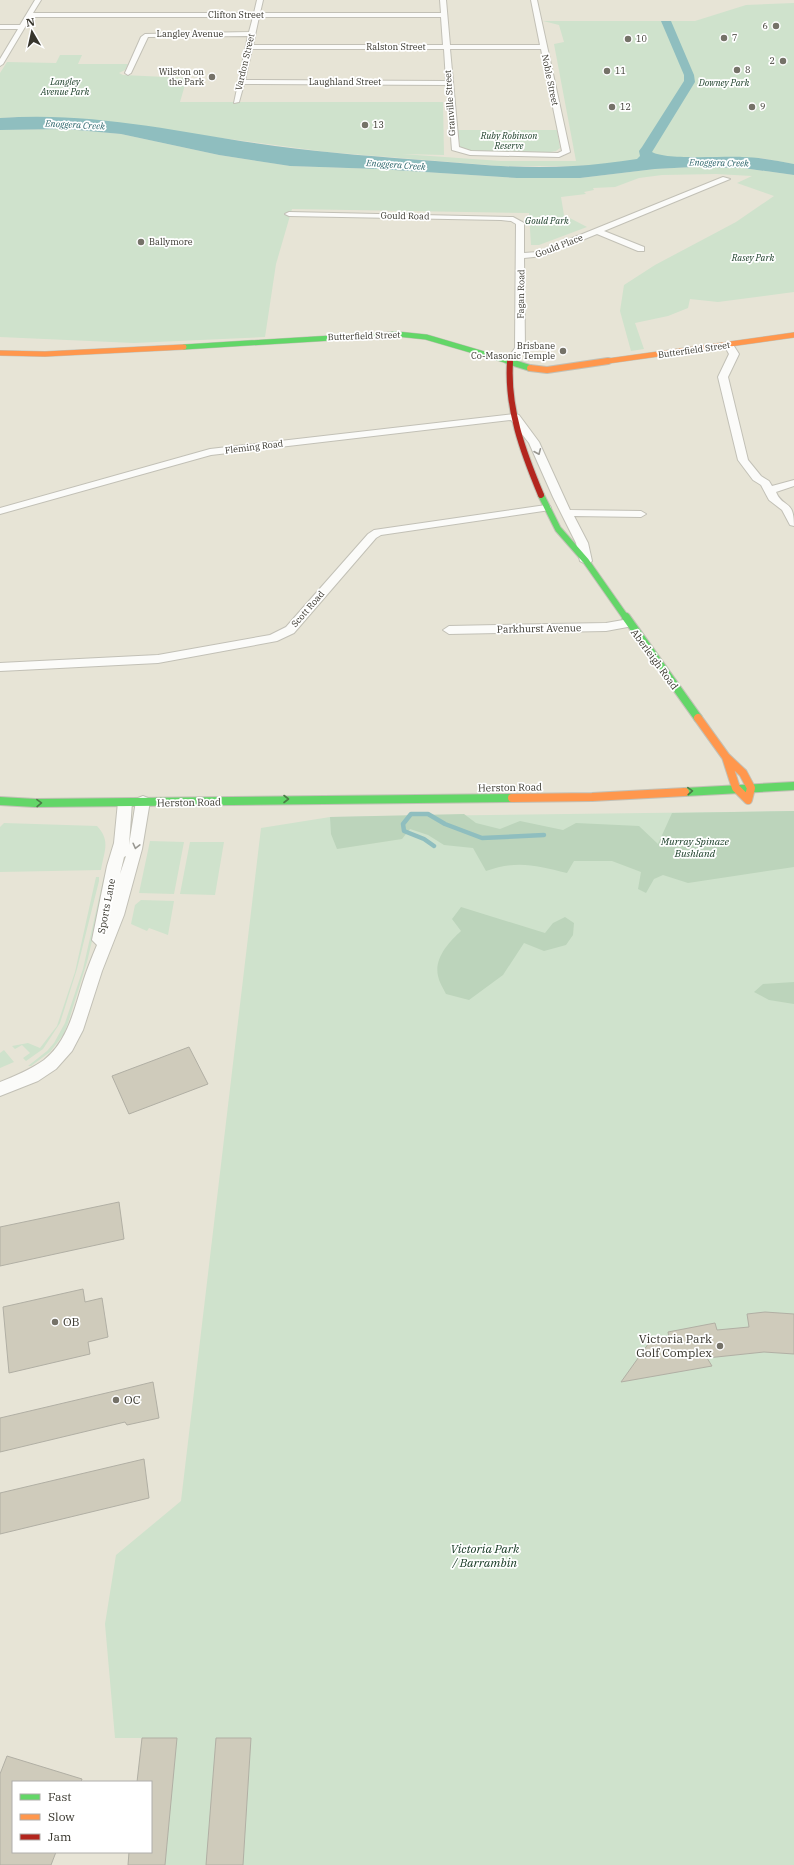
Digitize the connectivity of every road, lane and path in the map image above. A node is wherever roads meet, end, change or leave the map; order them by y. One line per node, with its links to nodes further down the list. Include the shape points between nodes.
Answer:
1 (38, 0): 5 (street)
2 (260, 0): 6 (street, Vardon Street)
3 (443, 0): 7 (street, Granville Street)
4 (534, 0): 13 (street, Noble Street)
5 (29, 15): 6 (street, Clifton Street); 9 (street)
6 (256, 15): 7 (street, Clifton Street); 10 (street, Vardon Street)
7 (444, 15): 12 (street, Granville Street)
8 (0, 27): 9 (street)
9 (22, 27): 14 (street)
10 (252, 34): 11 (street, Vardon Street); 15 (street, Langley Avenue, via 147,35)
11 (249, 47): 12 (street, Ralston Street); 16 (street, Vardon Street)
12 (446, 47): 13 (street, Ralston Street); 17 (street, Granville Street)
13 (543, 47): 19 (street, Noble Street, via 566,152)
14 (0, 64)
15 (128, 73)
16 (241, 82): 17 (street, Laughland Street); 18 (street, Vardon Street)
17 (449, 83): 19 (street, Granville Street, via 453,146 457,150 480,154)
18 (236, 102)
19 (559, 155)
20 (726, 179): 23 (street)
21 (289, 214): 22 (street, Gould Road, via 501,218)
22 (520, 222): 25 (street, Fagan Road)
23 (597, 231): 24 (street); 25 (street, Gould Place, via 540,254)
24 (641, 249)
25 (521, 256): 29 (street, Fagan Road, via 520,348)
26 (794, 335): 27 (street, Butterfield Street)
27 (729, 345): 29 (street, Butterfield Street, via 552,370 526,368); 32 (street, via 734,354 723,377 736,437 743,460 756,478 765,483)
28 (0, 353): 29 (street, Butterfield Street, via 102,352 397,334 426,337)
29 (510, 362): 30 (street, Aberleigh Road, via 507,372)
30 (516, 419): 33 (street, Aberleigh Road, via 520,439); 34 (street, Fleming Road, via 210,452); 35 (street, Aberleigh Road, one-way to 35, via 534,442)
31 (794, 483): 32 (street)
32 (770, 490): 37 (street, via 773,498 786,508)
33 (546, 508): 38 (street, Aberleigh Road, via 558,529); 41 (street, Scott Road, via 378,532 290,630 273,638 158,659)
34 (0, 511)
35 (566, 513): 36 (street); 38 (street, Aberleigh Road, via 583,546)
36 (641, 514)
37 (794, 523)
38 (586, 561): 39 (street, Aberleigh Road)
39 (629, 623): 40 (street, Parkhurst Avenue, via 606,627); 42 (street, Aberleigh Road)
40 (449, 630)
41 (0, 666)
42 (726, 757): 44 (street, Aberleigh Road); 45 (street, Aberleigh Road, via 743,773)
43 (794, 786): 45 (street, Herston Road)
44 (736, 788): 45 (street, Herston Road); 46 (street, Herston Road, one-way to 44); 49 (street)
45 (751, 788): 49 (street)
46 (595, 796): 47 (street, Herston Road); 52 (street, Herston Road)
47 (707, 800)
48 (735, 800): 49 (street)
49 (748, 800): 50 (street)
50 (761, 800)
51 (0, 801): 53 (street, Herston Road, one-way to 53)
52 (378, 801): 54 (street, Herston Road, one-way to 52, via 273,799); 55 (street, Herston Road)
53 (122, 810): 54 (street, Herston Road); 56 (street, Sports Lane)
54 (145, 810): 57 (street, Sports Lane, one-way to 57)
55 (282, 810)
56 (121, 843): 57 (street, Sports Lane); 58 (street, Sports Lane, via 114,866)
57 (126, 877): 58 (street, Sports Lane, via 115,919)
58 (94, 970): 59 (street, Sports Lane, via 75,1030 66,1047 50,1064 32,1076)
59 (0, 1089)

